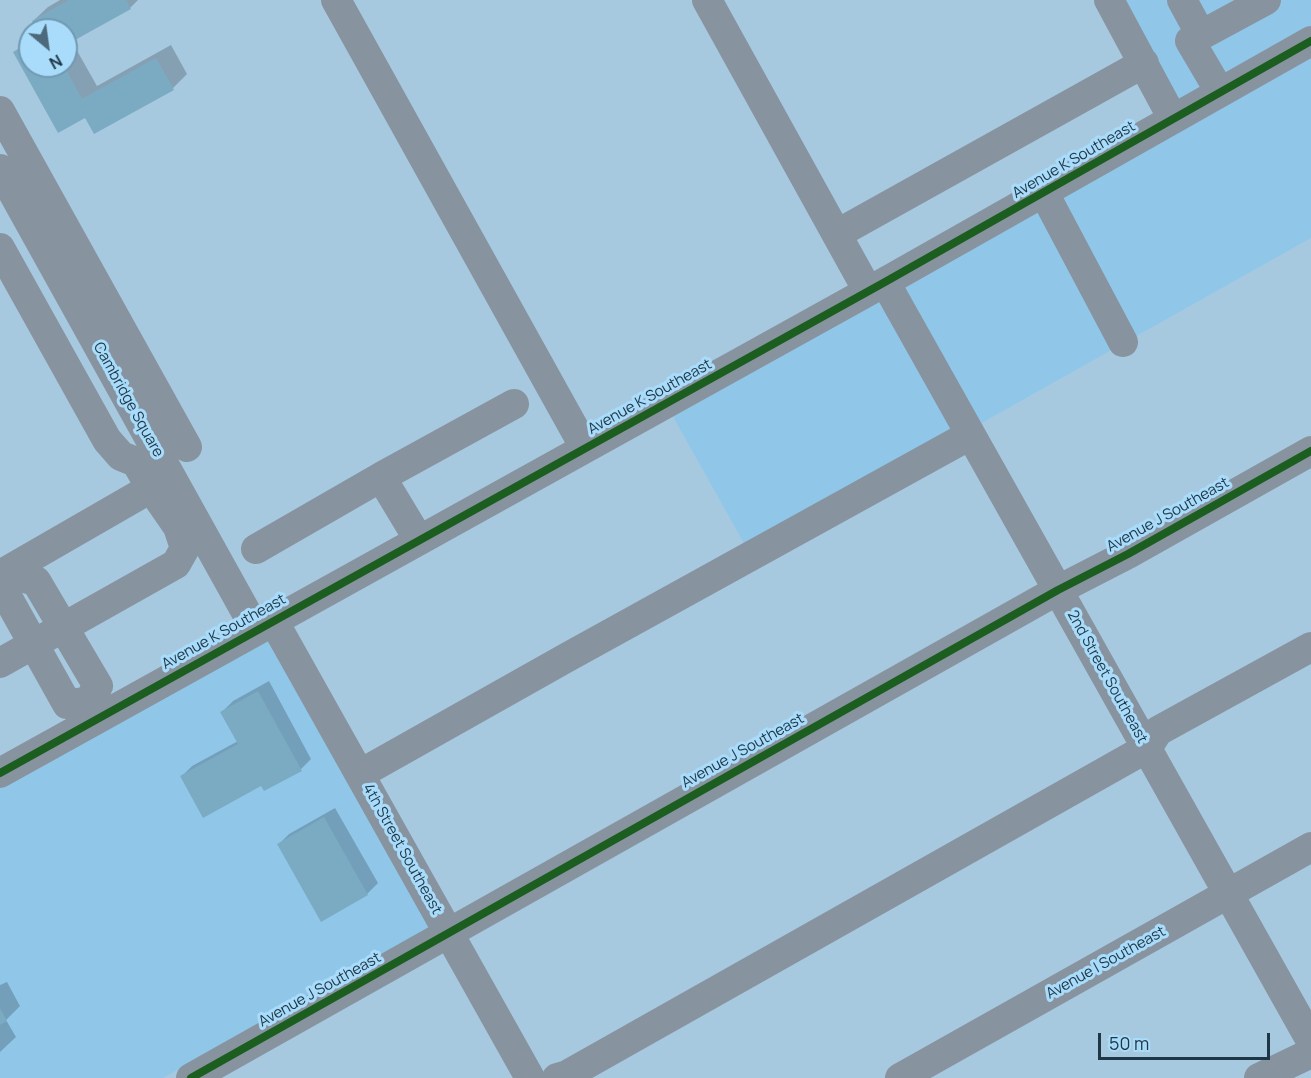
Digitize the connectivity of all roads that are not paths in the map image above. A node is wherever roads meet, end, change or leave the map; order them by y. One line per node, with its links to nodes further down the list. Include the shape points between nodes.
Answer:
1 (336, 0): 21 (street)
2 (707, 0): 14 (street)
3 (1109, 0): 8 (street)
4 (1182, 0): 6 (street)
5 (1266, 0): 6 (street)
6 (1201, 35): 9 (street, via 1190,41)
7 (1311, 41): 9 (street, Avenue K Southeast)
8 (1144, 63): 11 (street); 14 (street)
9 (1220, 92): 11 (street, Avenue K Southeast)
10 (0, 111): 20 (street)
11 (1173, 119): 13 (street, Avenue K Southeast)
12 (3, 181): 29 (street, Cambridge Square)
13 (1044, 193): 16 (street, Avenue K Southeast); 17 (street)
14 (837, 234): 16 (street)
15 (0, 248): 24 (street, via 107,440 121,456 136,462)
16 (877, 287): 19 (street, 2nd Street Southeast); 21 (street, Avenue K Southeast)
17 (1123, 342)
18 (513, 404): 23 (street)
19 (970, 435): 28 (street, 2nd Street Southeast); 37 (street)
20 (187, 447)
21 (585, 448): 25 (street, Avenue K Southeast)
22 (1311, 451): 28 (street, Avenue J Southeast)
23 (381, 477): 25 (street); 26 (street)
24 (152, 488): 27 (street); 30 (street, via 178,527 185,548 176,564)
25 (419, 540): 29 (street, Avenue K Southeast)
26 (256, 549)
27 (7, 573): 30 (street, via 36,581); 31 (street, via 5,593)
28 (1058, 590): 35 (street, 2nd Street Southeast); 40 (street, Avenue J Southeast)
29 (265, 625): 34 (street, Avenue K Southeast); 37 (street, 4th Street Southeast)
30 (64, 627): 31 (street); 34 (street, via 98,686)
31 (33, 643): 33 (street); 34 (street, via 67,704)
32 (1311, 647): 35 (street, via 1158,731)
33 (0, 663)
34 (93, 710): 36 (street, Avenue K Southeast)
35 (1147, 748): 39 (street, 2nd Street Southeast); 45 (street)
36 (0, 773)
37 (360, 774): 40 (street, 4th Street Southeast)
38 (1311, 848): 39 (street, Avenue I Southeast)
39 (1229, 894): 41 (street, 2nd Street Southeast); 46 (street, Avenue I Southeast)
40 (449, 932): 43 (street, Avenue J Southeast); 44 (street, 4th Street Southeast)
41 (1311, 1041)
42 (1311, 1053): 47 (street)
43 (191, 1078)
44 (530, 1078)
45 (557, 1078)
46 (900, 1078)
47 (1259, 1078)

